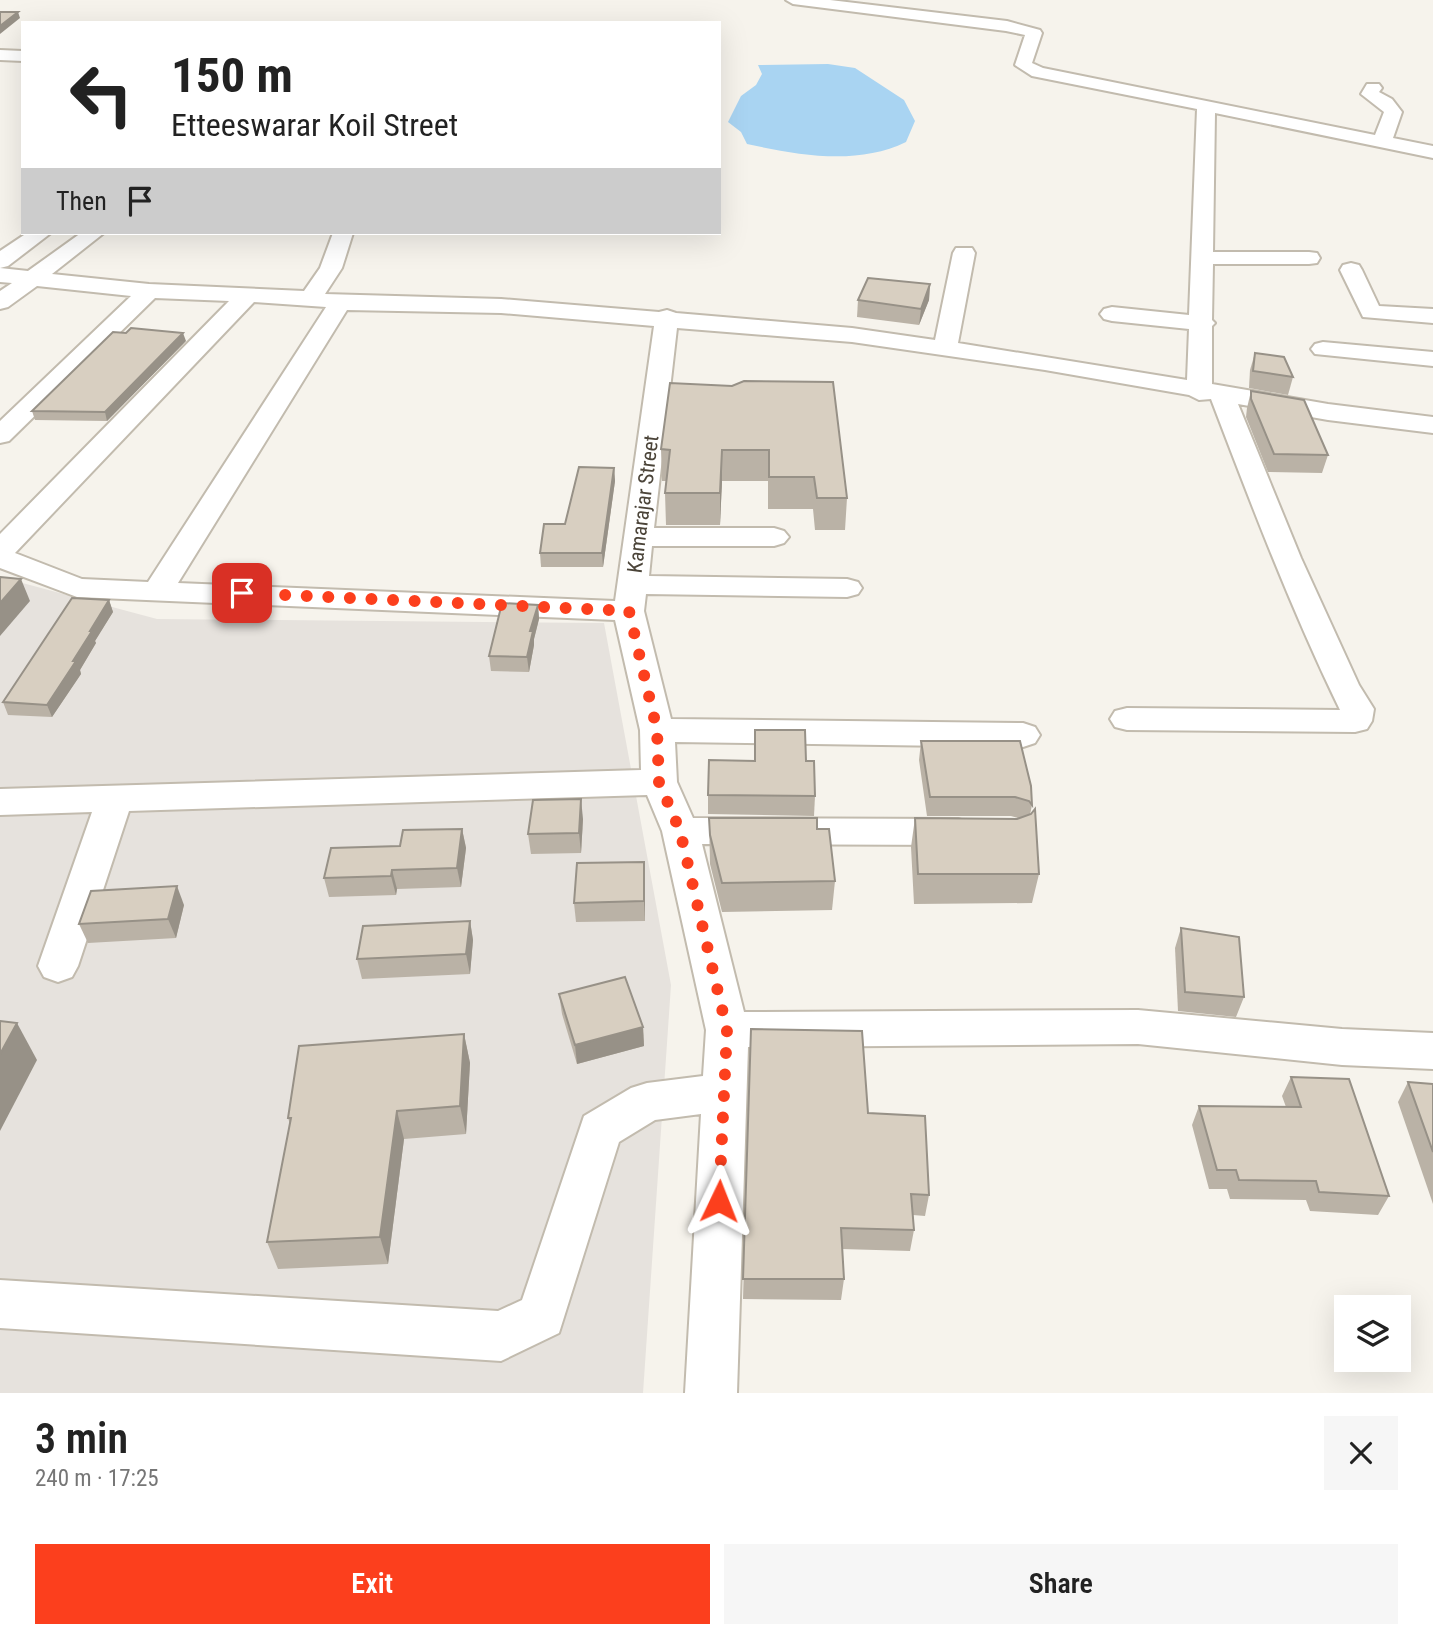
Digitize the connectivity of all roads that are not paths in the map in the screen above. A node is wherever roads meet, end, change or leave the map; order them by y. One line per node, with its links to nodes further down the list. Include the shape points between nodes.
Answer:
1 (793, 0): 5 (street, via 1007,26 1034,33 1023,65 1038,72)
2 (0, 55): 3 (street)
3 (21, 56)
4 (1373, 88): 6 (street, via 1370,94 1394,112)
5 (1206, 107): 6 (street); 12 (street)
6 (1382, 142): 7 (street)
7 (1433, 152)
8 (38, 235): 14 (street)
9 (91, 235): 17 (street)
10 (342, 235): 20 (street, via 331,268)
11 (964, 253): 27 (street)
12 (1204, 258): 13 (street); 26 (street)
13 (1308, 258)
14 (0, 261)
15 (1351, 270): 24 (street, via 1371,312)
16 (0, 275): 17 (street)
17 (33, 280): 18 (street); 21 (street)
18 (149, 291): 19 (street); 32 (street)
19 (246, 297): 20 (street); 35 (street)
20 (311, 298): 22 (street)
21 (0, 302)
22 (340, 303): 25 (street, via 501,306); 37 (street)
23 (1112, 314): 26 (street)
24 (1433, 316)
25 (667, 317): 27 (street); 33 (street, Kamarajar Street, via 667,403)
26 (1203, 323): 30 (street)
27 (946, 349): 30 (street)
28 (1323, 349): 29 (street)
29 (1433, 359)
30 (1210, 394): 31 (street); 39 (street, via 1357,709 1355,721)
31 (1433, 425)
32 (0, 435)
33 (639, 537): 34 (street); 38 (street, Kamarajar Street)
34 (774, 537)
35 (2, 560): 37 (street, via 76,588)
36 (847, 588): 38 (street)
37 (159, 589): 38 (street)
38 (631, 598): 40 (street, Kamarajar Street)
39 (1127, 719)
40 (657, 730): 41 (street); 42 (street, Kamarajar Street)
41 (1023, 735)
42 (659, 782): 43 (street); 45 (street, Kamarajar Street)
43 (115, 799): 44 (street); 47 (street)
44 (0, 802)
45 (680, 831): 46 (street); 48 (street, Kamarajar Street)
46 (986, 832)
47 (58, 966)
48 (727, 1030): 49 (street, via 1138,1027); 50 (street, Kamarajar Street)
49 (1433, 1051)
50 (724, 1092): 51 (street, via 647,1102 600,1130 541,1316 501,1336); 52 (street, Kamarajar Street)
51 (0, 1304)
52 (711, 1393)

